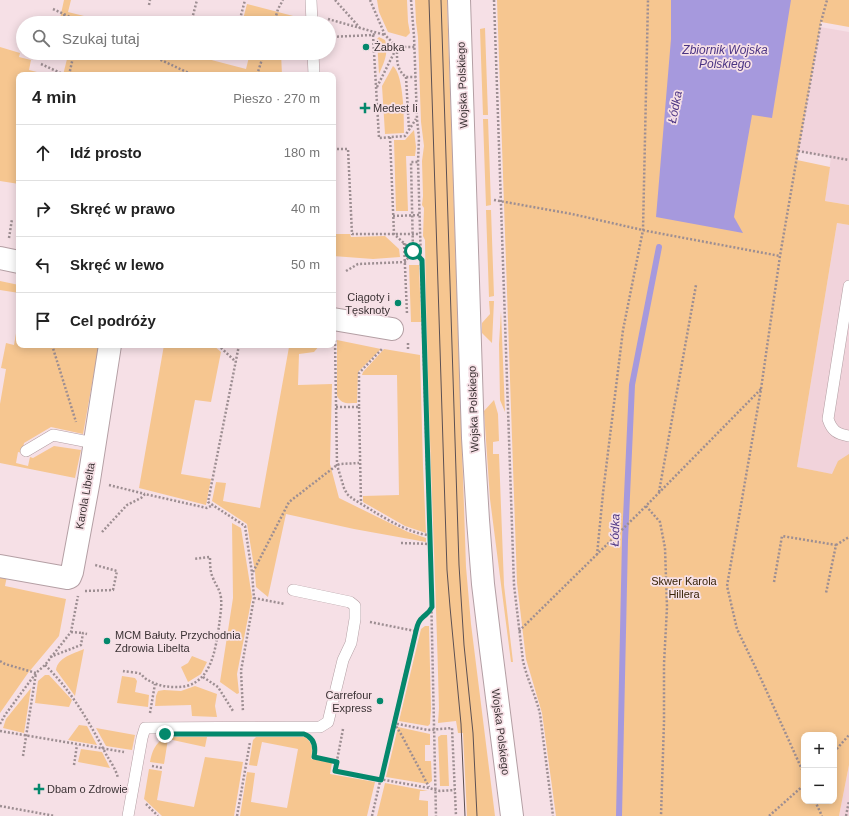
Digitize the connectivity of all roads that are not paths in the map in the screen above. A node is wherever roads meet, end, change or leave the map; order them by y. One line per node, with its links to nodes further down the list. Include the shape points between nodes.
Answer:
1 (311, 0): 3 (lane)
2 (459, 0): 16 (main road, Wojska Polskiego, via 478,520 483,584)
3 (312, 16)
4 (313, 60): 5 (lane)
5 (314, 72)
6 (849, 286): 10 (lane, via 828,419 833,431)
7 (336, 328): 8 (main road)
8 (398, 332)
9 (110, 348): 11 (main road, Karola Libelta)
10 (849, 436)
11 (94, 443): 12 (lane, via 53,435); 13 (main road, Karola Libelta, via 70,576 67,578)
12 (26, 451)
13 (0, 566)
14 (293, 590): 15 (lane, via 350,602 355,606 351,643 342,660 328,722 320,727 145,728)
15 (128, 816)
16 (512, 816)

